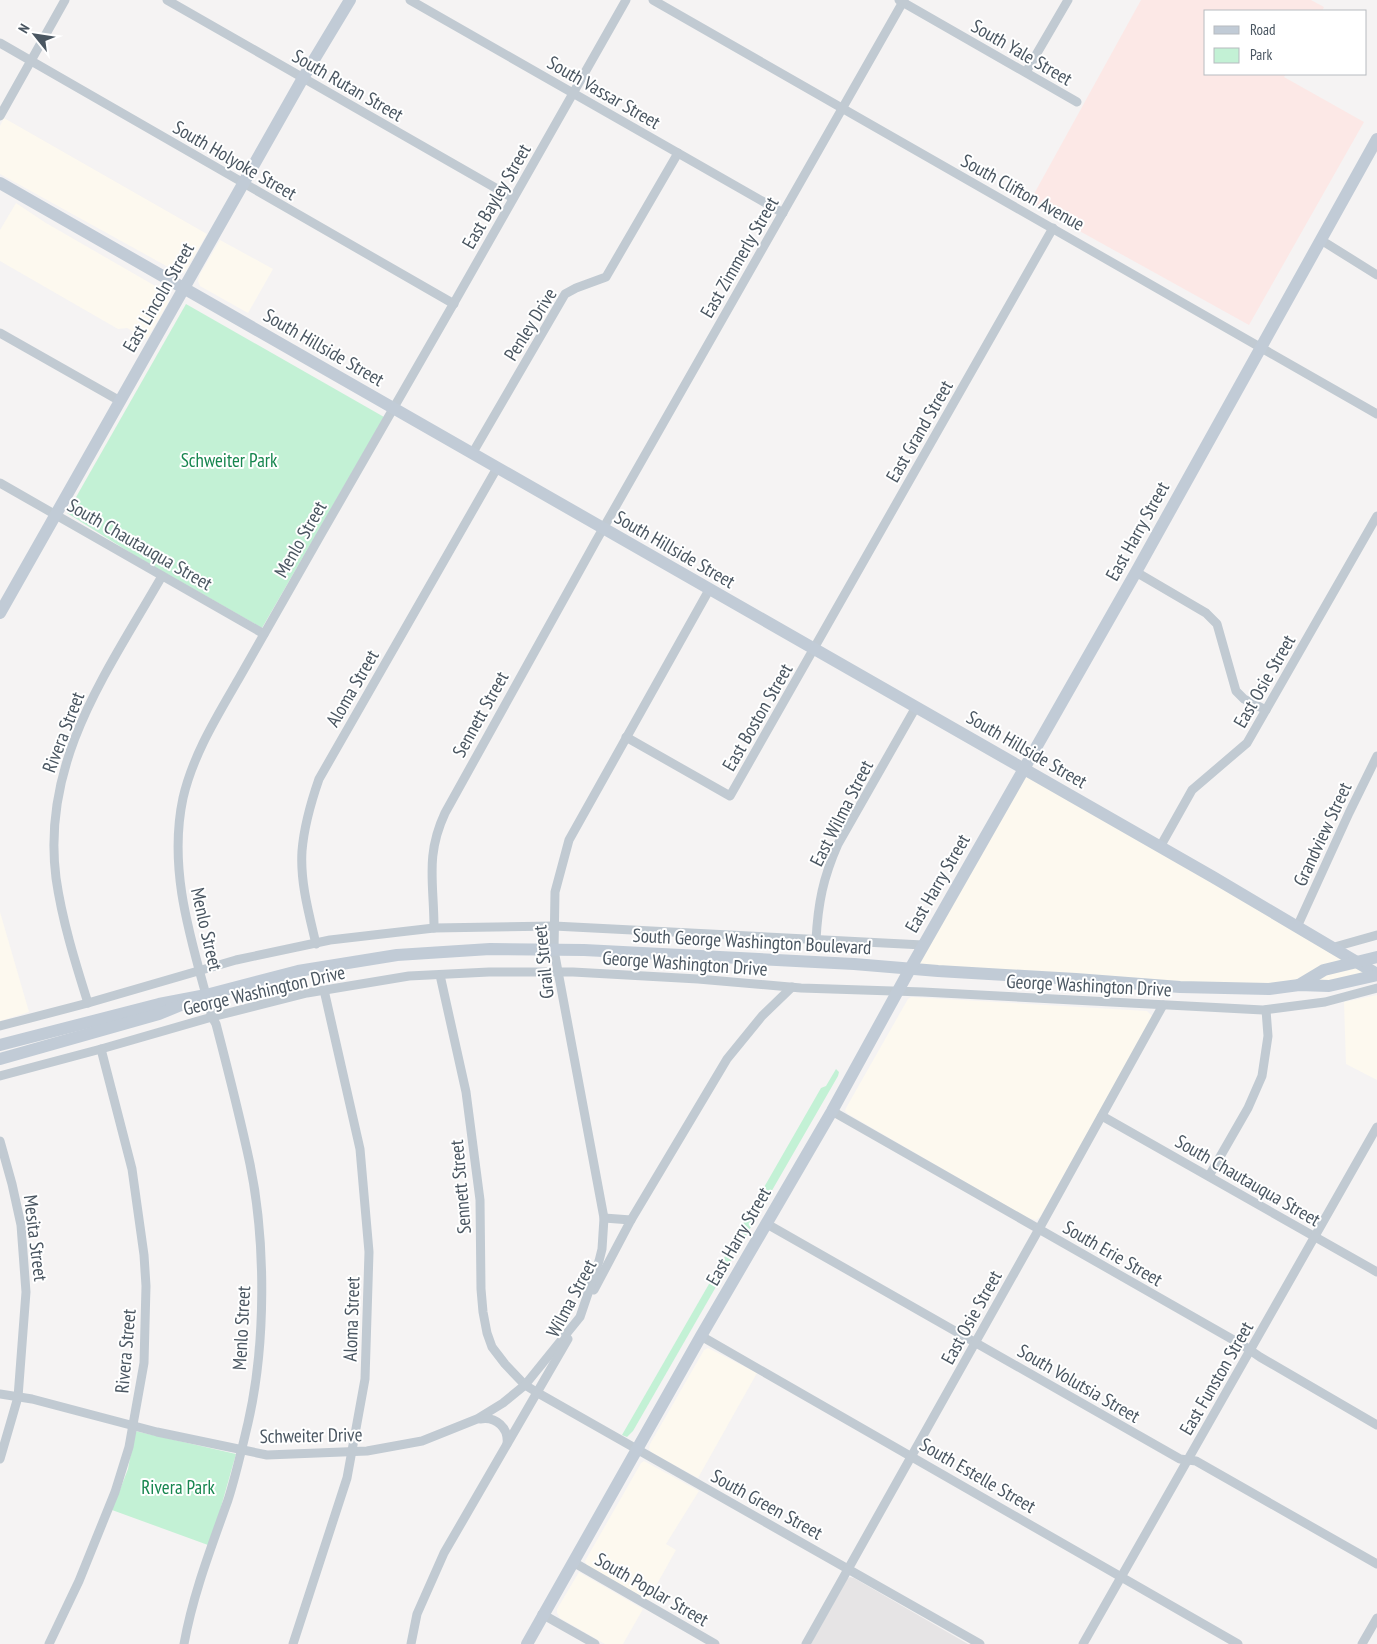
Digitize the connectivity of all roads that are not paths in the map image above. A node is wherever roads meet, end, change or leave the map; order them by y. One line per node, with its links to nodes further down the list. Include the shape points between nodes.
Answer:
1 (65, 0): 10 (street)
2 (167, 0): 12 (street, South Rutan Street)
3 (350, 0): 12 (main road, East Lincoln Street)
4 (410, 0): 13 (street, South Vassar Street)
5 (626, 0): 13 (street, East Bayley Street)
6 (653, 0): 15 (street, South Clifton Avenue)
7 (1068, 0): 11 (street)
8 (902, 1): 11 (street, South Yale Street); 15 (street, East Zimmerly Street)
9 (0, 43): 10 (street, South Holyoke Street)
10 (31, 61): 16 (street); 20 (street, South Holyoke Street)
11 (1026, 72): 14 (street, South Yale Street)
12 (304, 78): 20 (main road, East Lincoln Street); 21 (street, South Rutan Street)
13 (573, 93): 18 (street, South Vassar Street); 21 (street, East Bayley Street)
14 (1077, 102)
15 (842, 108): 22 (street, East Zimmerly Street); 23 (street, South Clifton Avenue)
16 (0, 116)
17 (1377, 139): 24 (main road, East Harry Street)
18 (678, 153): 22 (street, South Vassar Street); 33 (street, Penley Drive, via 606,277 565,294)
19 (0, 183): 26 (main road, South Hillside Street)
20 (244, 184): 26 (main road, East Lincoln Street); 27 (street, South Holyoke Street)
21 (514, 198): 27 (street, East Bayley Street)
22 (783, 213): 38 (street, East Zimmerly Street)
23 (1053, 228): 29 (street, South Clifton Avenue); 44 (street, East Grand Street)
24 (1321, 240): 25 (street); 29 (main road, East Harry Street)
25 (1377, 275)
26 (185, 289): 30 (main road, East Lincoln Street); 31 (main road, South Hillside Street)
27 (454, 304): 31 (street, East Bayley Street)
28 (0, 333): 30 (street)
29 (1262, 348): 32 (street, South Clifton Avenue); 39 (main road, East Harry Street)
30 (120, 401): 36 (main road, East Lincoln Street)
31 (394, 409): 33 (main road, South Hillside Street); 43 (street, Menlo Street)
32 (1377, 414)
33 (472, 454): 34 (main road, South Hillside Street)
34 (497, 468): 38 (main road, South Hillside Street); 56 (street, Aloma Street, via 319,779 311,802 302,853 304,885)
35 (0, 483): 36 (street, South Chautauqua Street)
36 (55, 515): 40 (street, South Chautauqua Street); 42 (main road, East Lincoln Street)
37 (1377, 516): 46 (street, East Osie Street)
38 (603, 529): 41 (main road, South Hillside Street); 53 (street, Sennett Street, via 481,745 437,830 432,862)
39 (1136, 572): 46 (street, via 1214,620 1236,691); 49 (main road, East Harry Street)
40 (162, 576): 43 (street, South Chautauqua Street); 73 (street, Rivera Street, via 92,697 66,758 59,788 54,829 56,877 65,924)
41 (710, 590): 44 (main road, South Hillside Street); 47 (street, Grail Street)
42 (0, 613)
43 (264, 634): 63 (street, Menlo Street, via 200,748 183,801 178,870)
44 (814, 650): 45 (main road, South Hillside Street); 47 (street, East Boston Street, via 730,796)
45 (916, 707): 49 (main road, South Hillside Street); 55 (street, East Wilma Street, via 838,844 818,909)
46 (1266, 710): 50 (street, East Osie Street, via 1247,743 1192,790)
47 (626, 737): 51 (street, Grail Street, via 569,840 555,892)
48 (1377, 756): 52 (street, Grandview Street)
49 (1024, 769): 50 (main road, South Hillside Street); 57 (main road, East Harry Street)
50 (1160, 847): 52 (main road, South Hillside Street)
51 (554, 926): 53 (street, George Washington Drive); 55 (street, George Washington Drive); 59 (street, Grail Street)
52 (1297, 927): 58 (main road, South Hillside Street)
53 (434, 928): 56 (street, George Washington Drive)
54 (1377, 935): 58 (street)
55 (816, 940): 57 (street, George Washington Drive)
56 (316, 944): 63 (street, George Washington Drive, via 236,960)
57 (923, 946): 62 (main road, East Harry Street)
58 (1331, 948): 61 (main road, South Hillside Street)
59 (554, 950): 62 (main road, South George Washington Boulevard); 64 (street, Grail Street); 72 (main road, South George Washington Boulevard, via 490,949 397,955 298,971)
60 (1377, 958): 61 (main road, South George Washington Boulevard)
61 (1357, 962): 65 (main road, South Hillside Street); 67 (main road, South George Washington Boulevard, via 1324,970)
62 (910, 969): 67 (main road, South George Washington Boulevard, via 1180,987 1269,989); 71 (main road, East Harry Street)
63 (200, 971): 72 (street, Menlo Street); 73 (street, George Washington Drive)
64 (558, 972): 66 (street, George Washington Drive); 68 (street, George Washington Drive); 87 (street, Grail Street)
65 (1377, 974): 67 (main road, South George Washington Boulevard, via 1329,986)
66 (440, 975): 70 (street, George Washington Drive, via 409,976); 97 (street, Sennett Street, via 466,1092 480,1200 483,1312 492,1347)
67 (1299, 985)
68 (792, 987): 71 (street, George Washington Drive); 88 (street, Wilma Street, via 762,1016 728,1060)
69 (1377, 988): 75 (street, George Washington Drive, via 1325,1002)
70 (324, 990): 76 (street, George Washington Drive); 107 (street, Aloma Street, via 360,1149 369,1252 365,1379)
71 (897, 991): 74 (street, George Washington Drive); 82 (main road, East Harry Street)
72 (206, 995): 76 (street, Menlo Street); 78 (main road, South George Washington Boulevard); 80 (main road, South George Washington Boulevard, via 159,1014)
73 (88, 1003): 77 (street, George Washington Drive)
74 (1163, 1006): 75 (street, George Washington Drive); 83 (street, East Osie Street)
75 (1266, 1010): 86 (street, via 1268,1036 1262,1076 1248,1108)
76 (212, 1017): 79 (street, George Washington Drive); 106 (street, Menlo Street, via 250,1165 260,1238 261,1320 252,1401)
77 (0, 1026)
78 (0, 1045)
79 (101, 1049): 81 (street, George Washington Drive); 103 (street, Rivera Street, via 132,1169 145,1270 144,1363)
80 (0, 1059)
81 (0, 1076)
82 (832, 1111): 89 (main road, East Harry Street); 90 (street, South Erie Street)
83 (1102, 1116): 86 (street, South Chautauqua Street); 90 (street, East Osie Street)
84 (1377, 1127): 91 (street, East Funston Street)
85 (0, 1141): 100 (street, Mesita Street, via 20,1225 26,1292)
86 (1209, 1176): 91 (street, South Chautauqua Street)
87 (604, 1218): 88 (street); 93 (street, Grail Street, via 602,1249)
88 (632, 1220): 93 (street, Wilma Street)
89 (767, 1224): 94 (main road, East Harry Street); 95 (street, South Volutsia Street)
90 (1040, 1229): 95 (street, East Osie Street); 96 (street, South Erie Street)
91 (1315, 1237): 92 (street, South Chautauqua Street); 96 (street, East Funston Street)
92 (1377, 1272)
93 (580, 1317): 97 (street, Schweiter Drive); 98 (street, Wilma Street)
94 (701, 1336): 105 (main road, East Harry Street); 108 (street, South Estelle Street)
95 (975, 1342): 108 (street, East Osie Street); 110 (street, South Volutsia Street, via 1180,1459)
96 (1250, 1350): 102 (street, South Erie Street); 110 (street, East Funston Street)
97 (525, 1385): 98 (street, Sennett Street); 101 (street, Schweiter Drive)
98 (538, 1393): 104 (street, Wilma Street); 105 (street, South Green Street)
99 (0, 1394): 100 (street, Schweiter Drive)
100 (18, 1397): 103 (street, Schweiter Drive); 109 (street, Mesita Street)
101 (477, 1419): 104 (street, via 490,1418 501,1424 507,1435); 107 (street, Schweiter Drive, via 422,1441)
102 (1377, 1425)
103 (132, 1426): 106 (street, Schweiter Drive); 117 (street, Rivera Street, via 115,1492 79,1581)
104 (506, 1446): 120 (street, Wilma Street, via 444,1553 417,1614)
105 (637, 1449): 111 (main road, East Harry Street); 113 (street, South Green Street)
106 (241, 1450): 107 (street, Schweiter Drive, via 267,1455); 118 (street, Menlo Street, via 189,1613)
107 (352, 1452): 119 (street, Aloma Street, via 347,1478)
108 (911, 1456): 113 (street, East Osie Street); 114 (street, South Estelle Street)
109 (0, 1459)
110 (1187, 1460): 112 (street, South Volutsia Street, via 1196,1461); 114 (street, East Funston Street)
111 (573, 1562): 115 (main road, East Harry Street); 123 (street, South Poplar Street)
112 (1377, 1564)
113 (848, 1568): 124 (street, East Osie Street); 125 (street, South Green Street)
114 (1121, 1576): 126 (street, East Funston Street); 127 (street, South Estelle Street)
115 (542, 1614): 121 (main road, East Harry Street); 122 (street)
116 (1377, 1618): 128 (street)
117 (48, 1644)
118 (184, 1644)
119 (293, 1644)
120 (411, 1644)
121 (527, 1644)
122 (594, 1644)
123 (715, 1644)
124 (806, 1644)
125 (980, 1644)
126 (1083, 1644)
127 (1238, 1644)
128 (1362, 1644)

